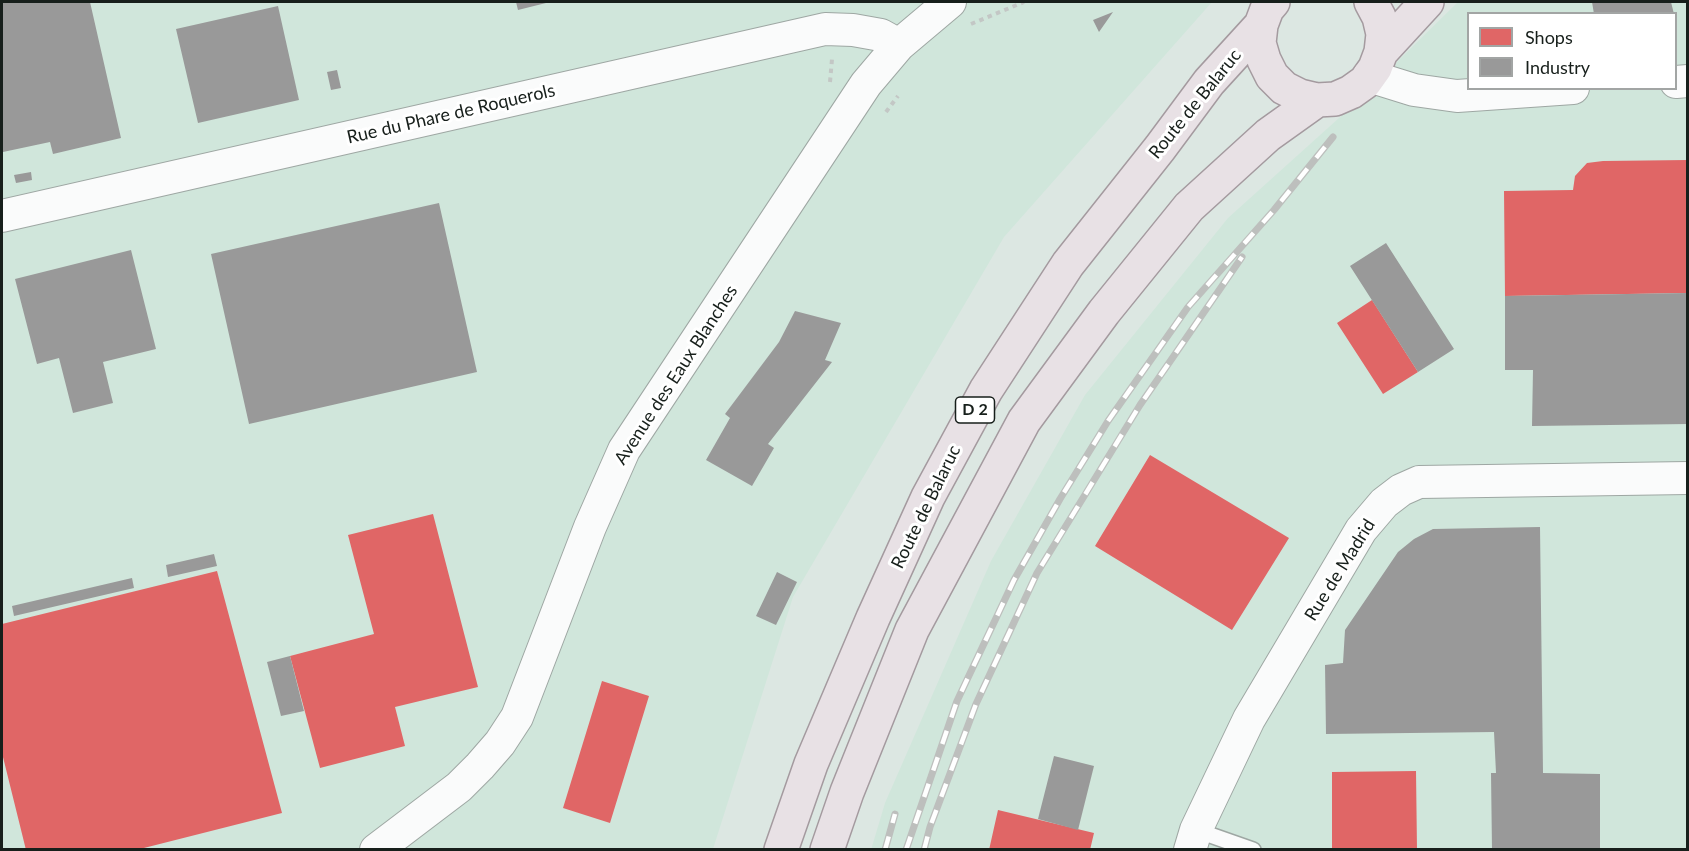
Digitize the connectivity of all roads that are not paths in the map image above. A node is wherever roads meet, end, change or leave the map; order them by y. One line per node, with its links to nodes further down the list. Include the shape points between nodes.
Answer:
1 (1371, 2): 6 (main road, via 1383,34)
2 (1427, 2): 6 (main road, D 2)
3 (1267, 13): 8 (main road, D 2, via 1259,43 1272,76 1284,88); 13 (main road, Route de Balaruc / D 2, via 1068,264 986,390 928,497 873,618 811,764)
4 (957, 14): 5 (street, Avenue des Eaux Blanches)
5 (899, 45): 9 (street, Rue du Phare de Roquerols, via 881,35 825,29); 12 (street, Avenue des Eaux Blanches, via 866,84 624,450 517,717 500,743 459,787)
6 (1375, 64): 7 (street, via 1414,90 1457,96); 8 (main road, D 2, via 1365,82 1351,92 1335,99)
7 (1545, 90)
8 (1317, 100): 14 (main road, D 2, via 1268,135 1189,207 1104,312 1024,421 912,630)
9 (2, 216)
10 (1688, 478): 11 (street, Rue de Madrid, via 1419,482 1401,490 1361,530 1249,719)
11 (1193, 840): 15 (lane)
12 (376, 849)
13 (781, 849)
14 (828, 849)
15 (1253, 849)

